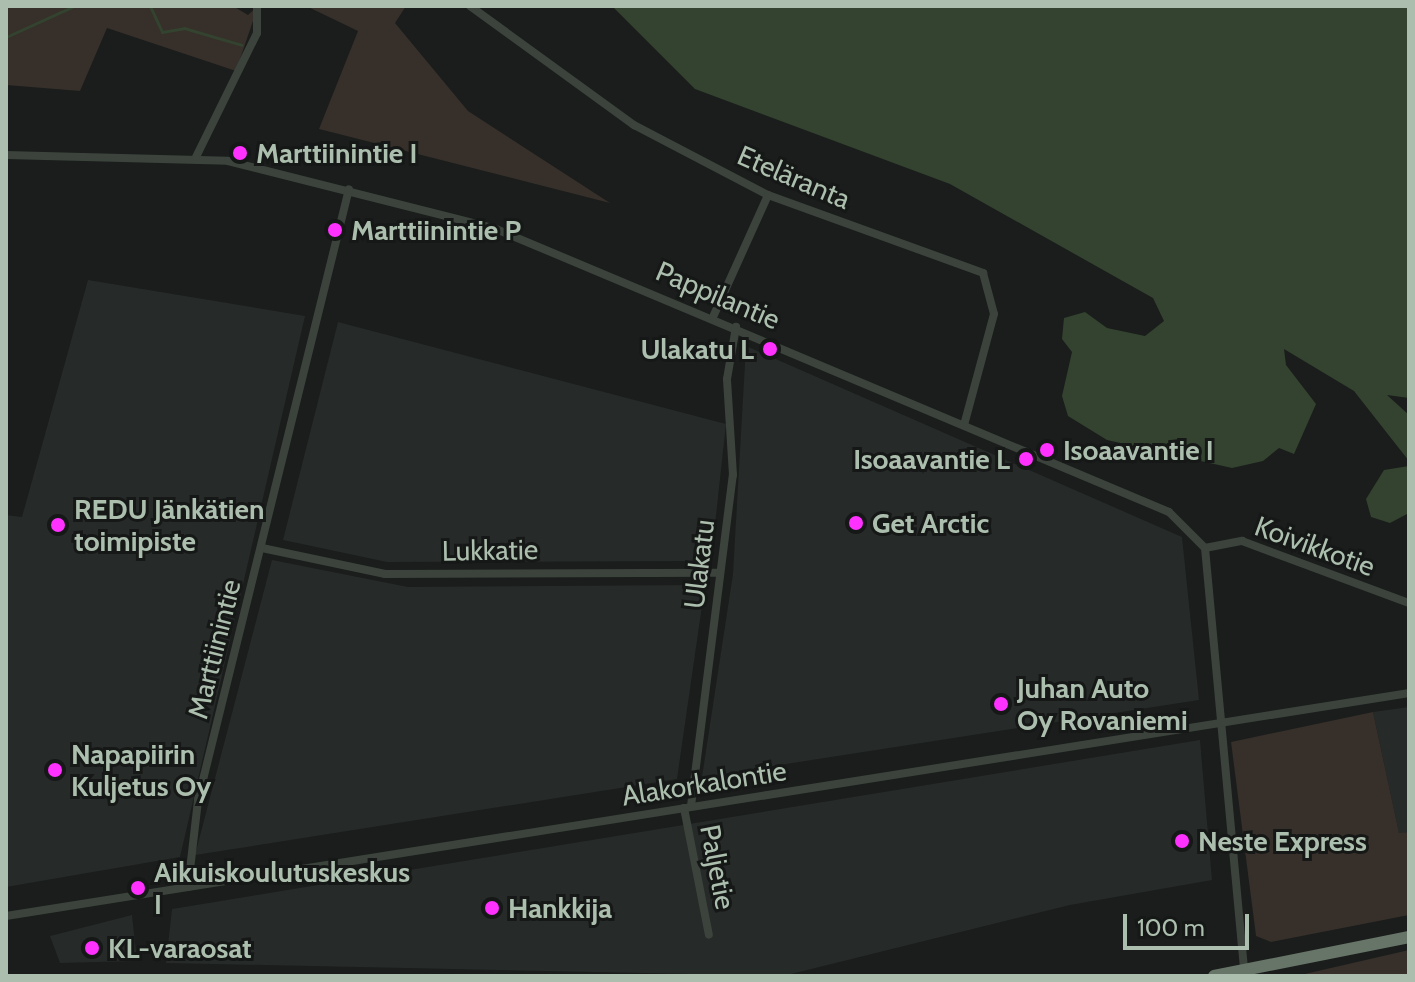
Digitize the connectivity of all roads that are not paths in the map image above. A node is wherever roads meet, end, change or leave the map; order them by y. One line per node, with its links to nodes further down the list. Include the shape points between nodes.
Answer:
1 (257, 6): 4 (street, via 257,33)
2 (470, 6): 6 (street, Eteläranta, via 634,125)
3 (6, 155): 4 (street, Pappilantie)
4 (196, 157): 5 (street, Pappilantie)
5 (349, 189): 7 (street, Pappilantie, via 525,239); 10 (street, Marttiinintie)
6 (768, 195): 7 (street); 9 (street, Eteläranta, via 983,273 994,314)
7 (713, 317): 8 (street, Pappilantie)
8 (736, 327): 9 (street, Pappilantie); 12 (street, Ulakatu, via 727,379 733,475)
9 (964, 425): 11 (street, Pappilantie, via 1169,512)
10 (262, 548): 12 (street, Lukkatie, via 385,574); 17 (street, Marttiinintie, via 198,800)
11 (1205, 548): 13 (street, Koivikkotie, via 1226,540 1261,546); 15 (street)
12 (720, 573): 16 (street, Ulakatu)
13 (1409, 603)
14 (1409, 693): 15 (street, Alakorkalontie)
15 (1219, 724): 16 (street, Alakorkalontie); 21 (street)
16 (688, 807): 17 (street, Alakorkalontie); 19 (street, Paljetie)
17 (188, 887): 18 (street, Alakorkalontie)
18 (6, 916)
19 (709, 935)
20 (1409, 937): 21 (highway)
21 (1244, 971): 22 (highway)
22 (1214, 976)

